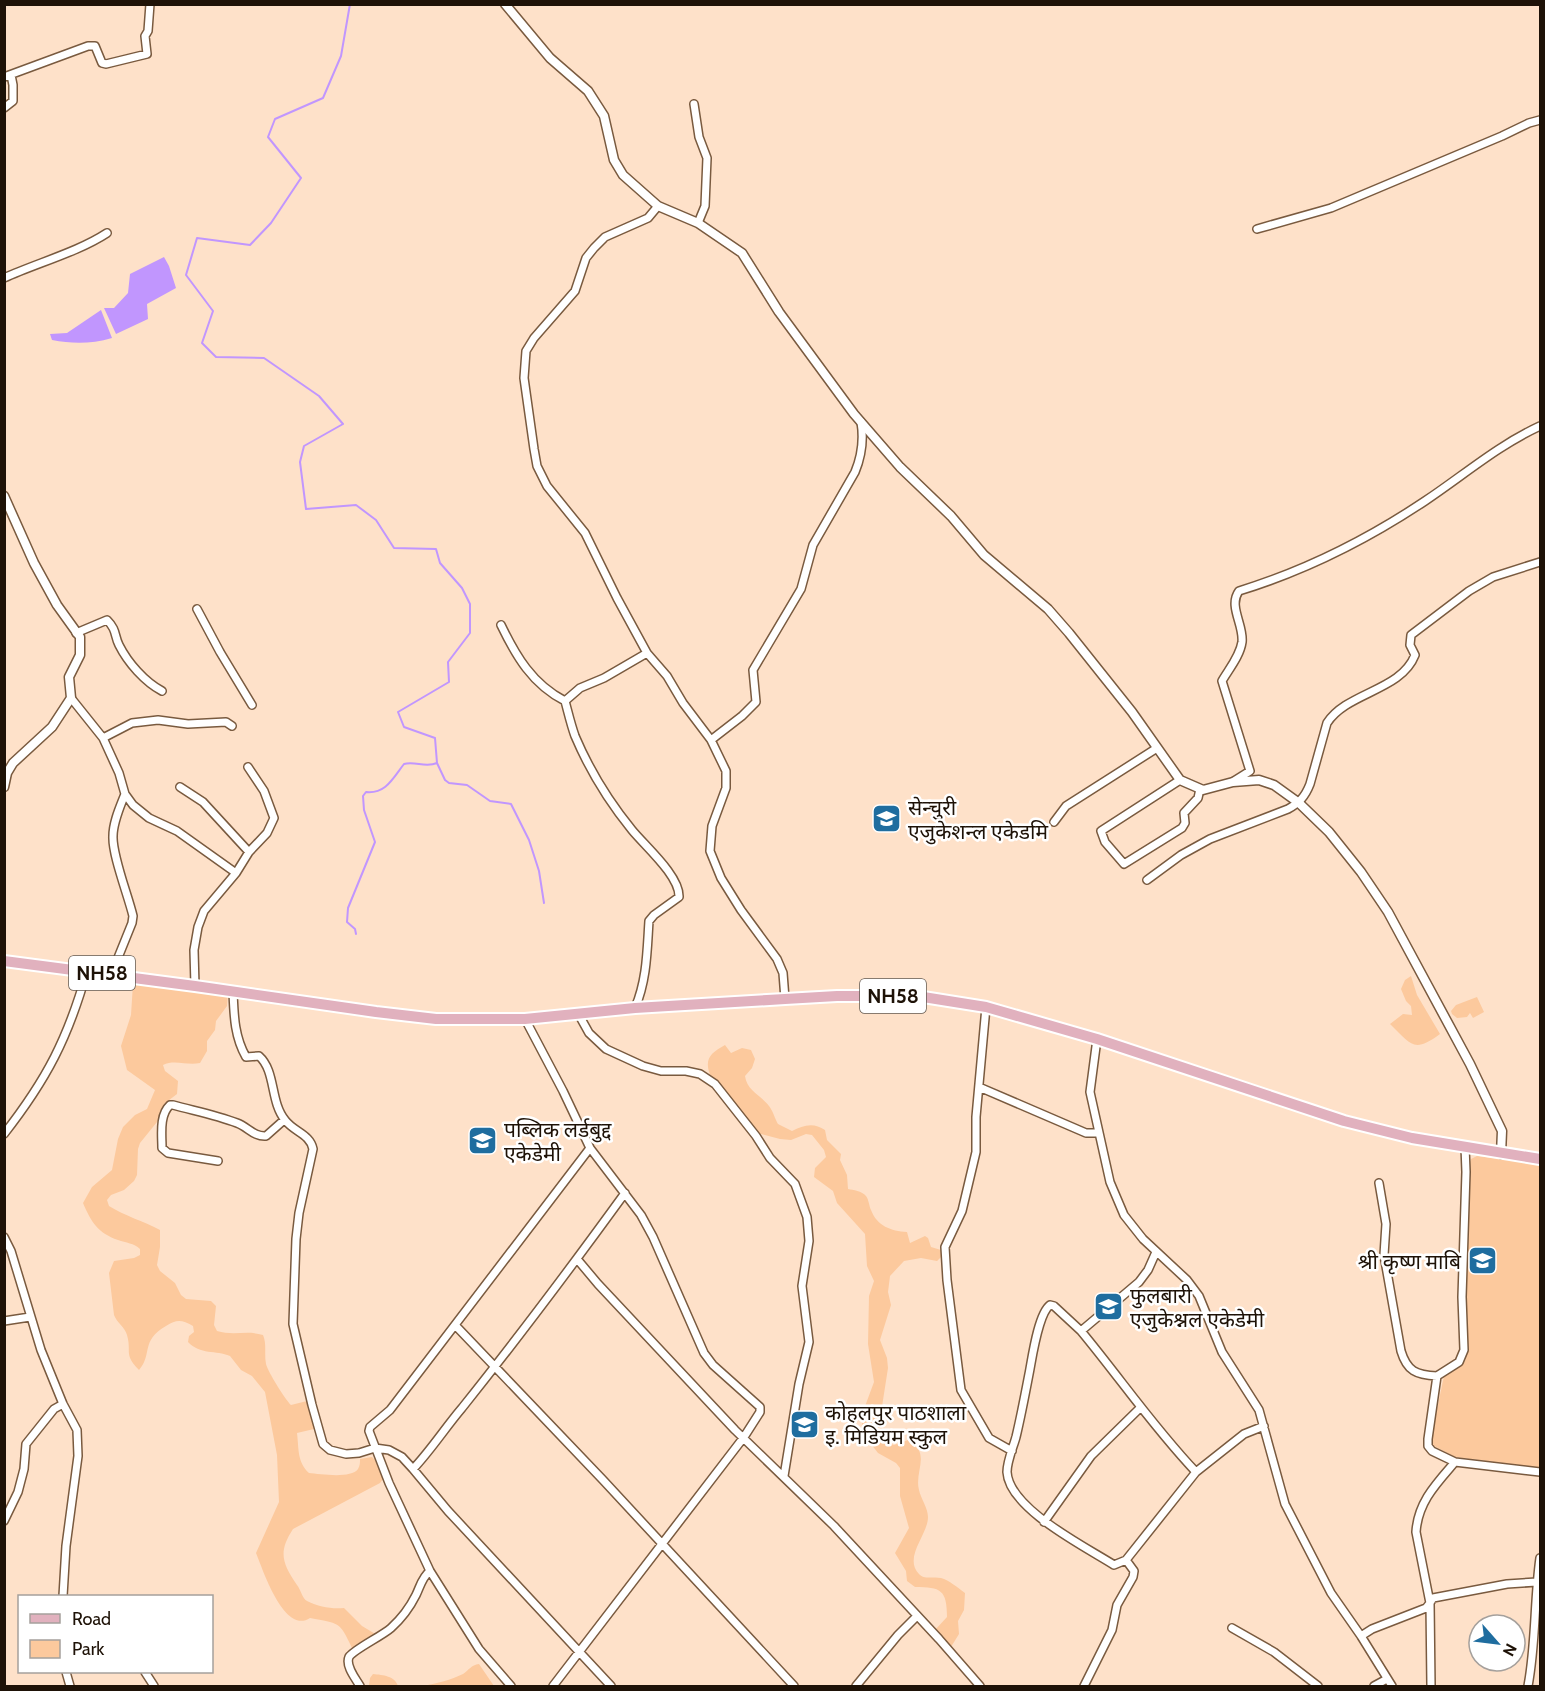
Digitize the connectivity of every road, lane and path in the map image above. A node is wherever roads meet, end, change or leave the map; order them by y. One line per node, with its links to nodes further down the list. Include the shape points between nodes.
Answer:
1 (150, 4): 3 (street, via 148,31 144,36 147,54 106,64 95,46 88,46)
2 (505, 4): 7 (street, via 550,58 588,91 604,116 614,160 623,175)
3 (8, 76): 5 (street, via 13,85 13,101)
4 (694, 104): 8 (street, via 707,158 705,206)
5 (4, 108)
6 (1540, 120): 9 (street, via 1331,208)
7 (658, 206): 8 (street); 19 (street, via 648,218 605,237 586,258 575,291 526,351 524,378 537,466 547,486 585,533)
8 (698, 223): 12 (street, via 742,253 779,312)
9 (1257, 229)
10 (107, 234): 11 (street)
11 (4, 278)
12 (861, 422): 26 (street, via 864,438 860,461 813,545 801,589 753,670 756,702); 27 (street, via 984,555 1048,609 1088,654)
13 (1540, 426): 31 (street, via 1478,461 1427,500 1375,531 1315,562 1239,591 1234,602 1242,643 1222,681 1250,771)
14 (5, 501): 18 (street, via 34,563)
15 (1540, 562): 36 (street, via 1493,577 1412,635 1412,663 1384,686 1332,715 1307,793)
16 (197, 609): 23 (street)
17 (501, 625): 22 (street, via 525,670)
18 (76, 633): 20 (street, via 107,620 128,659 153,687); 21 (street, via 80,637 80,655 69,677)
19 (647, 653): 22 (street, via 580,688); 26 (street)
20 (162, 691)
21 (71, 698): 25 (street); 29 (street, via 52,727)
22 (565, 701): 48 (street, via 574,733 594,772 679,891 678,897 649,921 646,975)
23 (252, 705)
24 (232, 726): 25 (street, via 226,722 188,724 158,720 132,723)
25 (103, 738): 35 (street)
26 (711, 740): 46 (street, via 726,771 726,788 712,826 710,851 721,878 777,959 783,973)
27 (1157, 748): 30 (street); 37 (street, via 1066,806)
28 (248, 767): 38 (street, via 264,790 274,818 267,833)
29 (6, 773): 32 (street)
30 (1180, 780): 34 (street); 34 (street, via 1101,831 1105,842 1124,864 1182,828 1184,813 1198,798)
31 (1233, 782): 34 (street); 36 (street, via 1259,780 1274,785)
32 (4, 787)
33 (180, 788): 38 (street, via 203,802)
34 (1200, 789)
35 (125, 794): 39 (street, via 149,818 177,831); 43 (street, via 112,836 133,916)
36 (1299, 803): 40 (street, via 1210,839); 58 (street, via 1349,856 1388,912 1498,1121 1502,1131)
37 (1054, 822)
38 (249, 852): 39 (street)
39 (236, 873): 44 (street, via 204,911 198,927 194,950)
40 (1147, 880)
41 (4, 961): 42 (main road, NH58)
42 (87, 971): 43 (main road, NH58); 55 (street, via 55,1059)
43 (111, 975): 44 (main road, NH58)
44 (198, 986): 45 (main road, NH58)
45 (229, 991): 50 (main road, NH58, via 436,1019); 53 (street, via 241,1049 246,1058 259,1056 265,1061)
46 (784, 999): 47 (main road, NH58, via 917,996); 48 (main road, NH58)
47 (986, 1007): 51 (main road, NH58); 52 (street)
48 (635, 1008): 49 (main road, NH58)
49 (579, 1015): 50 (main road, NH58); 82 (street, via 589,1033 606,1049 661,1071 700,1074 715,1084 770,1158 795,1184 807,1217 809,1240 802,1286 809,1341)
50 (525, 1019): 57 (street)
51 (1097, 1039): 54 (street, via 1090,1092); 56 (main road, NH58, via 1344,1121)
52 (980, 1087): 54 (street, via 1086,1133); 77 (street, via 975,1117 976,1152 962,1211 945,1247 947,1280 961,1390 989,1438)
53 (284, 1120): 60 (street, via 262,1137 236,1122 173,1105 167,1107 162,1149); 76 (street, via 311,1141 313,1149 298,1213 293,1324 312,1405 323,1444 330,1450 346,1454)
54 (1099, 1133): 64 (street, via 1110,1182 1124,1215)
55 (4, 1134)
56 (1466, 1146): 58 (main road, NH58); 71 (street, via 1464,1350 1459,1362)
57 (590, 1148): 62 (street); 68 (street)
58 (1501, 1154): 59 (main road, NH58)
59 (1540, 1159)
60 (218, 1161)
61 (1379, 1184): 71 (street, via 1386,1224 1384,1255 1401,1351 1413,1371)
62 (625, 1193): 65 (street); 75 (street, via 654,1237 704,1353 759,1407 758,1417)
63 (4, 1237): 66 (street)
64 (1156, 1252): 69 (street, via 1139,1282); 74 (street, via 1187,1280 1198,1296 1222,1352 1259,1410)
65 (577, 1259): 70 (street); 75 (street)
66 (30, 1317): 67 (street); 72 (street)
67 (4, 1321)
68 (455, 1325): 70 (street); 76 (street, via 390,1410 370,1427)
69 (1082, 1331): 73 (street); 77 (street, via 1054,1306 1046,1308)
70 (495, 1366): 79 (street); 85 (street)
71 (1437, 1376): 78 (street, via 1428,1446)
72 (63, 1404): 83 (street, via 54,1409 26,1444 18,1492); 90 (street, via 77,1430 78,1456)
73 (1140, 1408): 80 (street); 84 (street, via 1091,1456)
74 (1264, 1426): 80 (street, via 1244,1434); 94 (street, via 1285,1504 1331,1593)
75 (744, 1437): 82 (street); 85 (street)
76 (375, 1448): 79 (street, via 402,1456); 88 (street)
77 (1012, 1451): 84 (street, via 1008,1478 1026,1507)
78 (1455, 1462): 81 (street); 91 (street, via 1428,1495 1416,1522)
79 (414, 1469): 95 (street)
80 (1196, 1472): 87 (street)
81 (1540, 1472)
82 (784, 1476): 92 (street)
83 (4, 1521)
84 (1044, 1522): 87 (street, via 1114,1565)
85 (661, 1545): 95 (street); 101 (street)
86 (1540, 1558): 89 (street)
87 (1126, 1560): 104 (street, via 1134,1570 1133,1577 1117,1605 1112,1630)
88 (430, 1571): 97 (street, via 399,1620 349,1658 348,1664); 98 (street, via 479,1649)
89 (1537, 1582): 91 (street, via 1433,1598); 109 (street)
90 (63, 1595)
91 (1430, 1603): 94 (street); 108 (street)
92 (917, 1616): 102 (street); 103 (street)
93 (1232, 1628): 105 (street, via 1274,1652)
94 (1361, 1636): 96 (street)
95 (579, 1654): 99 (street); 100 (street)
96 (1387, 1679): 106 (street); 107 (street)
97 (360, 1686)
98 (511, 1686)
99 (553, 1686)
100 (610, 1686)
101 (794, 1686)
102 (856, 1686)
103 (980, 1686)
104 (1084, 1686)
105 (1318, 1686)
106 (1374, 1686)
107 (1392, 1686)
108 (1431, 1686)
109 (1528, 1686)

